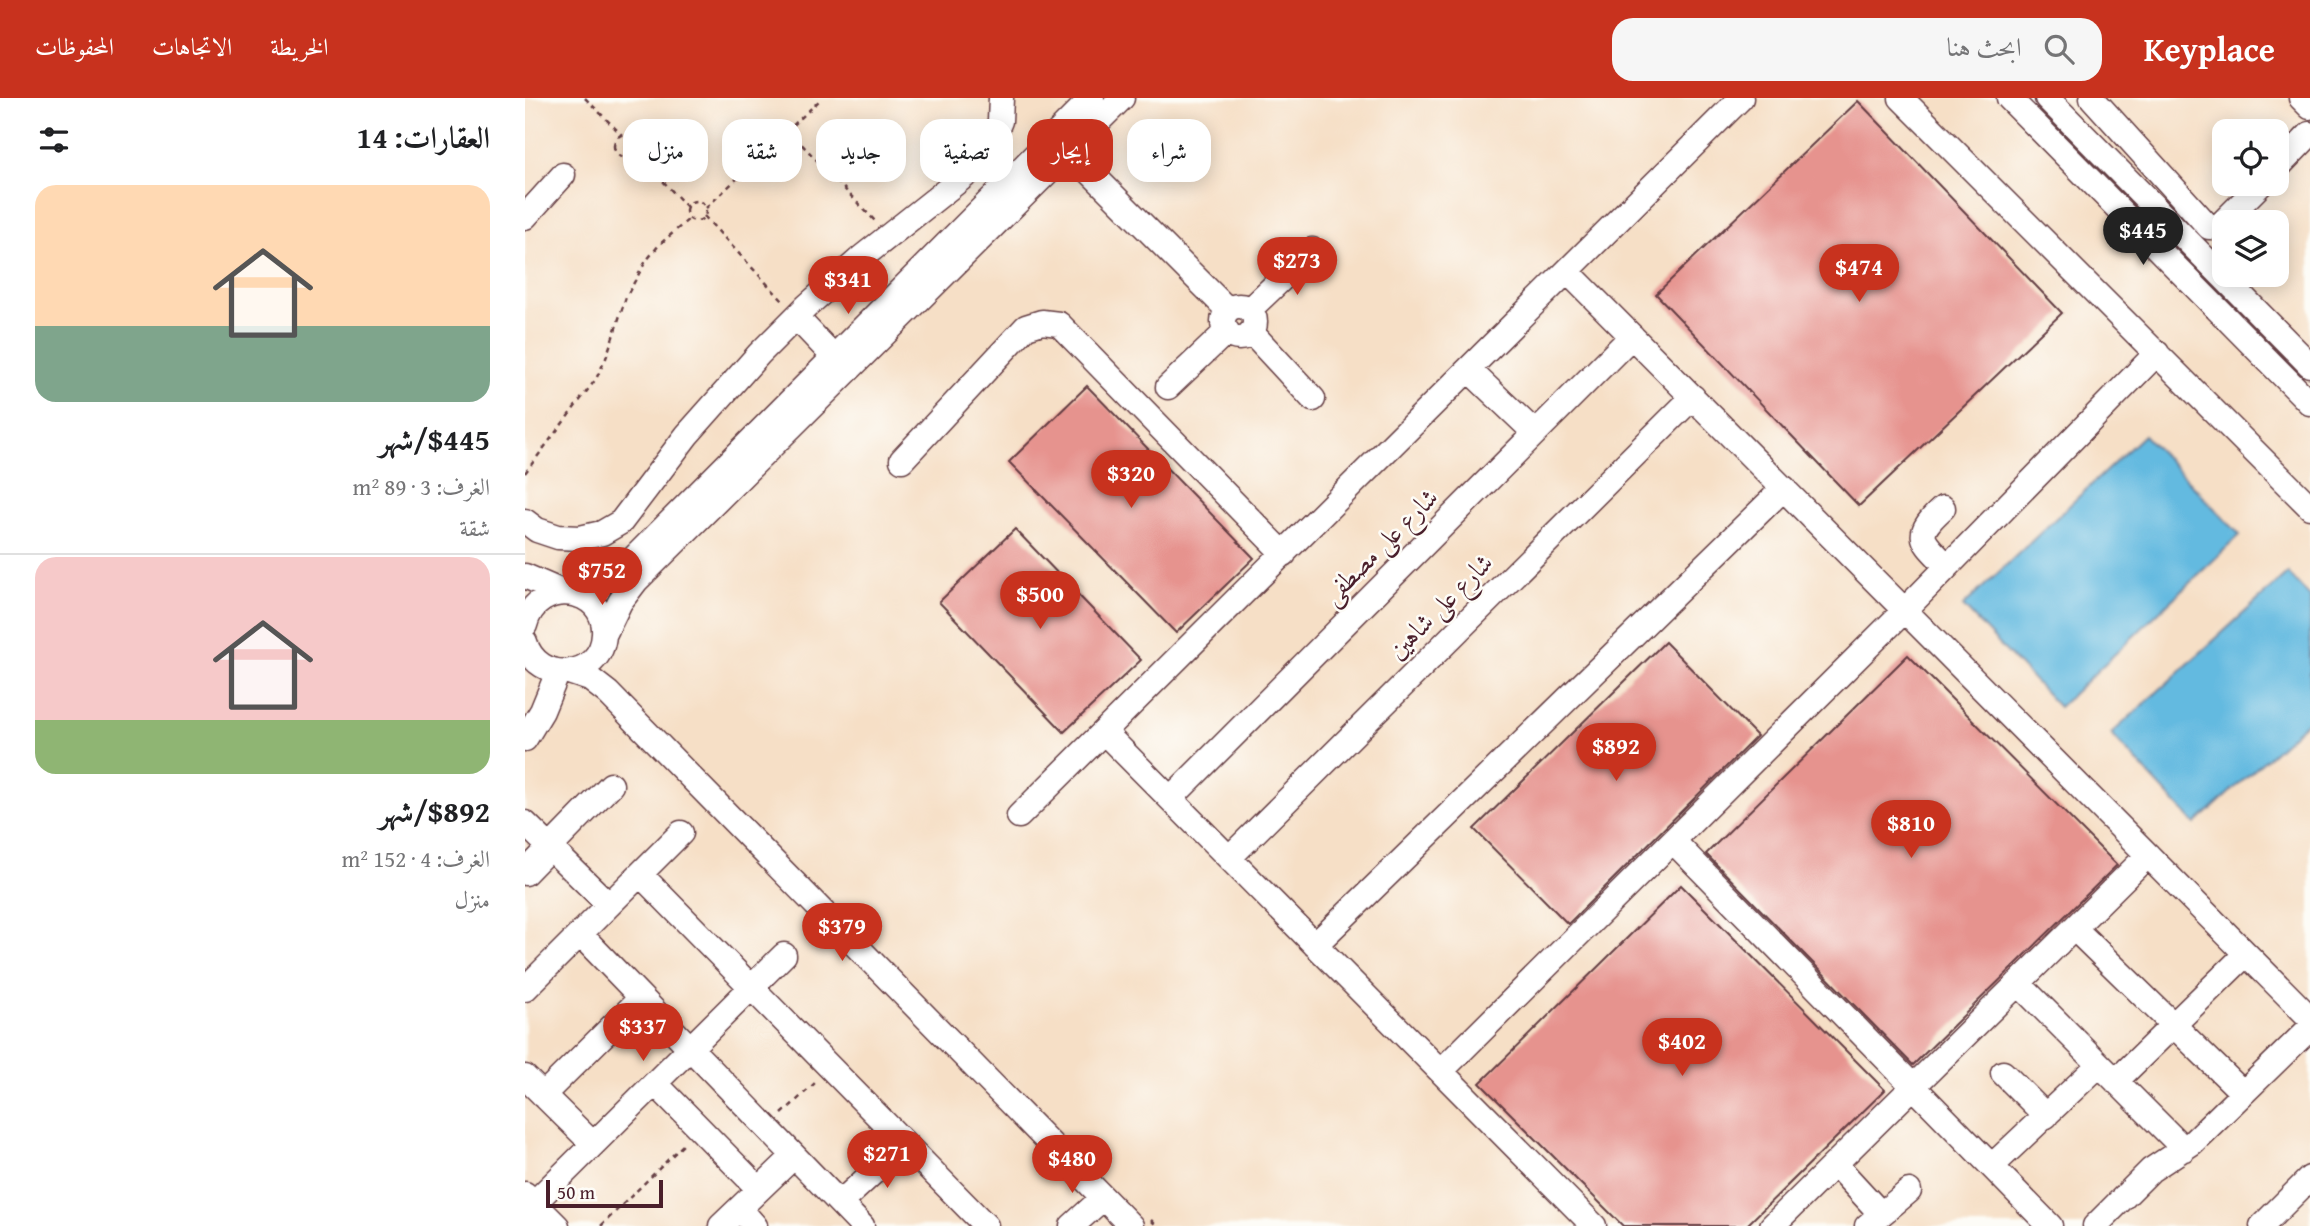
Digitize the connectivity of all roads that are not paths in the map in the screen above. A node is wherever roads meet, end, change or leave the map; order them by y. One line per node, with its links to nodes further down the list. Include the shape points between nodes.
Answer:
1 (1001, 98): 21 (street, via 1000,121 989,148 972,170)
2 (1122, 98): 9 (street)
3 (1741, 98): 20 (street)
4 (1901, 98): 25 (street)
5 (2009, 98): 31 (street)
6 (2047, 98): 26 (street)
7 (2092, 98): 17 (street, via 2209,228 2218,227)
8 (2301, 98): 10 (street)
9 (1090, 105)
10 (2310, 107)
11 (2310, 134): 12 (street)
12 (2289, 156)
13 (563, 174): 18 (street)
14 (1027, 179): 24 (street)
15 (1027, 182): 41 (street)
16 (1105, 182): 22 (street)
17 (2249, 196)
18 (525, 217)
19 (1312, 250): 22 (street)
20 (1567, 271): 23 (street); 27 (street)
21 (800, 313): 24 (street); 37 (street, via 704,415 621,522 580,538 558,537)
22 (1239, 321): 28 (street); 30 (street)
23 (1632, 336): 29 (street); 32 (street, شارع على مصطفى)
24 (839, 351): 41 (street, via 634,558)
25 (2157, 353): 35 (street); 39 (street)
26 (2310, 365)
27 (1469, 370): 32 (street); 38 (street)
28 (1168, 387)
29 (1693, 397): 34 (street); 58 (street, شارع على شاهين)
30 (1313, 398)
31 (2310, 403)
32 (1535, 433): 51 (street, شارع على مصطفى)
33 (902, 460): 38 (street, via 1026,327 1059,324)
34 (1784, 488): 43 (street); 64 (street)
35 (2310, 507)
36 (1943, 508): 39 (street, via 1927,523 1923,536)
37 (525, 521)
38 (1284, 554): 48 (street)
39 (1947, 566): 43 (street)
40 (525, 576): 42 (street)
41 (617, 585): 42 (street); 45 (street, via 614,613)
42 (568, 593): 44 (street, via 541,600); 45 (street, via 584,597 600,613)
43 (1904, 611): 55 (street); 57 (street)
44 (525, 625)
45 (604, 635): 47 (street, via 590,664)
46 (525, 642): 47 (street, via 536,661)
47 (563, 672): 49 (street); 93 (street, via 590,680 608,693)
48 (1105, 733): 51 (street); 52 (street)
49 (525, 739)
50 (611, 785): 56 (street)
51 (1171, 798): 58 (street)
52 (1019, 816)
53 (525, 822): 56 (street)
54 (681, 833): 60 (street)
55 (1673, 841): 75 (street); 80 (street)
56 (550, 847): 59 (street); 61 (street)
57 (2148, 855): 62 (street); 65 (street)
58 (1229, 858): 64 (street)
59 (525, 873)
60 (640, 874): 61 (street); 69 (street)
61 (609, 905): 63 (street)
62 (2074, 928): 68 (street); 72 (street)
63 (579, 934): 67 (street); 70 (street)
64 (1315, 944): 75 (street)
65 (2246, 954): 71 (street); 72 (street)
66 (784, 955): 69 (street)
67 (527, 984)
68 (2018, 984): 77 (street); 80 (street)
69 (751, 988): 74 (street); 85 (street)
70 (641, 998): 74 (street); 82 (street)
71 (2310, 1018)
72 (2174, 1025): 77 (street); 81 (street)
73 (2310, 1028): 81 (street)
74 (690, 1048): 79 (street); 87 (street)
75 (1441, 1071): 104 (street)
76 (2003, 1073): 83 (street)
77 (2108, 1073): 83 (street); 86 (street)
78 (525, 1077): 82 (street)
79 (655, 1083): 84 (street); 91 (street)
80 (1914, 1086): 88 (street); 89 (street)
81 (2243, 1093): 86 (street)
82 (543, 1095): 84 (street)
83 (2046, 1115): 89 (street)
84 (593, 1144): 95 (street)
85 (904, 1144): 94 (street); 101 (street)
86 (2184, 1150): 107 (street, via 2151,1170)
87 (794, 1156): 91 (street); 94 (street)
88 (1835, 1164): 97 (street); 105 (street)
89 (1992, 1166): 106 (street)
90 (2310, 1178): 108 (street)
91 (759, 1189): 96 (street)
92 (1909, 1191): 97 (street)
93 (1103, 1198): 102 (street); 103 (street)
94 (840, 1203): 100 (street)
95 (529, 1211): 98 (street)
96 (747, 1217): 99 (street)
97 (1874, 1220)
98 (557, 1226)
99 (721, 1226)
100 (862, 1226)
101 (986, 1226)
102 (1072, 1226)
103 (1131, 1226)
104 (1594, 1226)
105 (1772, 1226)
106 (2050, 1226)
107 (2095, 1226)
108 (2262, 1226)

